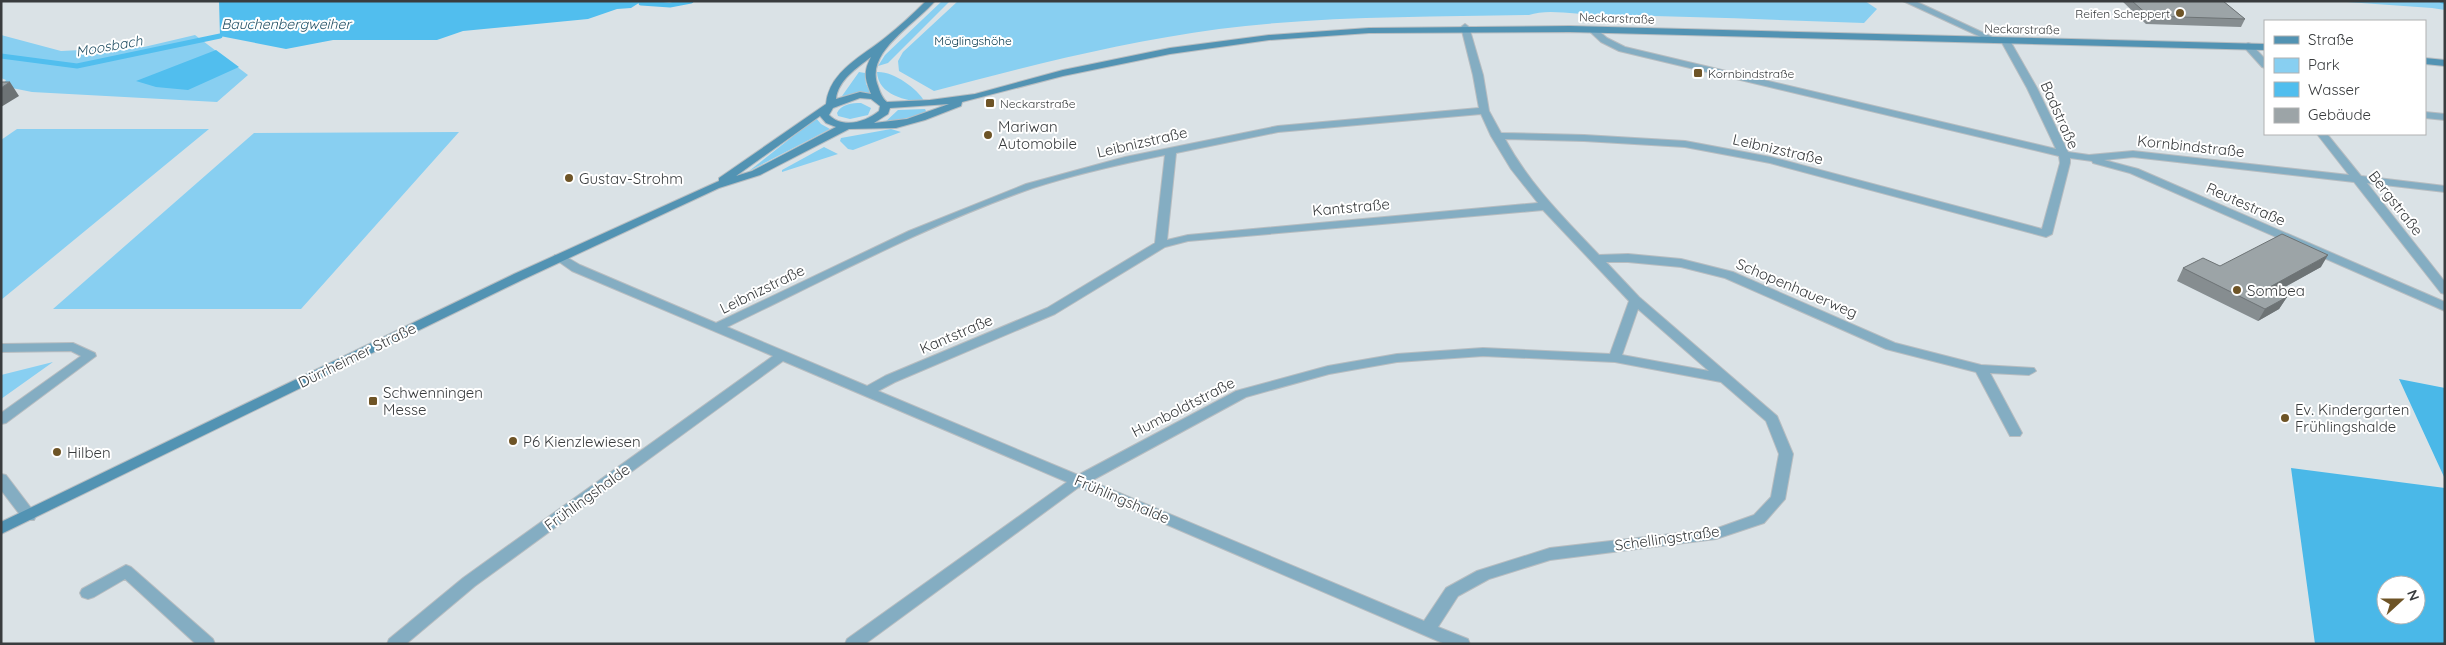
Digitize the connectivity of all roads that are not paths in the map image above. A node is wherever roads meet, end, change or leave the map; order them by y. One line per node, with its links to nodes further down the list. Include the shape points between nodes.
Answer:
1 (931, 1): 6 (main road)
2 (1907, 1): 5 (street)
3 (1465, 27): 4 (main road, Neckarstraße); 12 (main road, Neckarstraße, via 1333,32 1215,44 1063,73); 15 (street, Schellingstraße)
4 (1591, 29): 5 (main road, Neckarstraße); 22 (street, Kornbindstraße, via 1622,49)
5 (2002, 41): 7 (main road, Neckarstraße); 22 (street, Badstraße, via 2032,88)
6 (882, 46): 13 (main road, via 869,76); 14 (main road, via 839,81)
7 (2248, 46): 8 (main road, Neckarstraße); 11 (street)
8 (2264, 47)
9 (2426, 62): 10 (main road)
10 (2445, 63)
11 (2264, 64)
12 (976, 97): 13 (main road, Neckarstraße, via 935,103); 18 (main road, Neckarstraße, via 936,114 900,124 881,128)
13 (882, 102): 14 (main road, Neckarstraße, via 856,96); 18 (main road, Dürrheimer Straße, via 884,112 880,117)
14 (828, 106): 18 (main road, Neckarstraße, via 824,115 827,120); 25 (main road, Dürrheimer Straße)
15 (1484, 111): 20 (street, Schellingstraße); 21 (street, Leibnizstraße, via 1278,129)
16 (2426, 115): 17 (street)
17 (2445, 117)
18 (853, 125): 25 (main road, Dürrheimer Straße, via 756,173)
19 (2323, 135): 24 (street, Bergstraße)
20 (1496, 136): 27 (street, Schellingstraße, via 1516,169); 28 (street, Leibnizstraße, via 1685,144 1771,160)
21 (1171, 151): 29 (street); 35 (street, Leibnizstraße, via 1030,186 913,233)
22 (2064, 154): 23 (street, Kornbindstraße); 28 (street, Badstraße, via 2065,163)
23 (2088, 158): 24 (street, Kornbindstraße, via 2133,154); 34 (street, Reutestraße, via 2134,171)
24 (2360, 180): 26 (street, Kornbindstraße); 32 (street, Bergstraße)
25 (715, 186): 30 (main road, Dürrheimer Straße)
26 (2445, 189)
27 (1546, 206): 29 (street, Kantstraße, via 1188,238); 31 (street, Schellingstraße)
28 (2046, 234)
29 (1161, 245): 42 (street, Kantstraße, via 1051,311)
30 (559, 257): 35 (street, Frühlingshalde, via 576,268); 47 (main road, Dürrheimer Straße)
31 (1597, 259): 33 (street, Schellingstraße); 39 (street, Schopenhauerweg, via 1628,258 1681,264 1729,275 1891,346)
32 (2445, 290)
33 (1635, 300): 38 (street); 41 (street, Schellingstraße)
34 (2445, 307)
35 (717, 327): 37 (street, Frühlingshalde)
36 (1, 348): 43 (street, via 73,347 90,356)
37 (783, 355): 42 (street, Frühlingshalde); 52 (street, Frühlingshalde, via 472,580)
38 (1615, 358): 41 (street); 46 (street, Humboldtstraße, via 1483,352 1397,358 1328,370 1242,394)
39 (1981, 369): 40 (street, Schopenhauerweg); 44 (street)
40 (2029, 371)
41 (1724, 378): 50 (street, Schellingstraße, via 1772,419 1786,454 1778,499 1759,519 1716,534 1550,554 1482,574 1452,592)
42 (868, 391): 46 (street, Frühlingshalde)
43 (1, 420)
44 (2015, 433)
45 (1, 479): 47 (street)
46 (1078, 480): 50 (street, Frühlingshalde); 53 (street, Humboldtstraße)
47 (29, 516): 48 (main road, Dürrheimer Straße)
48 (1, 529)
49 (88, 593): 51 (street, via 126,571)
50 (1428, 629): 54 (street, Frühlingshalde)
51 (207, 644)
52 (396, 644)
53 (853, 644)
54 (1462, 644)

